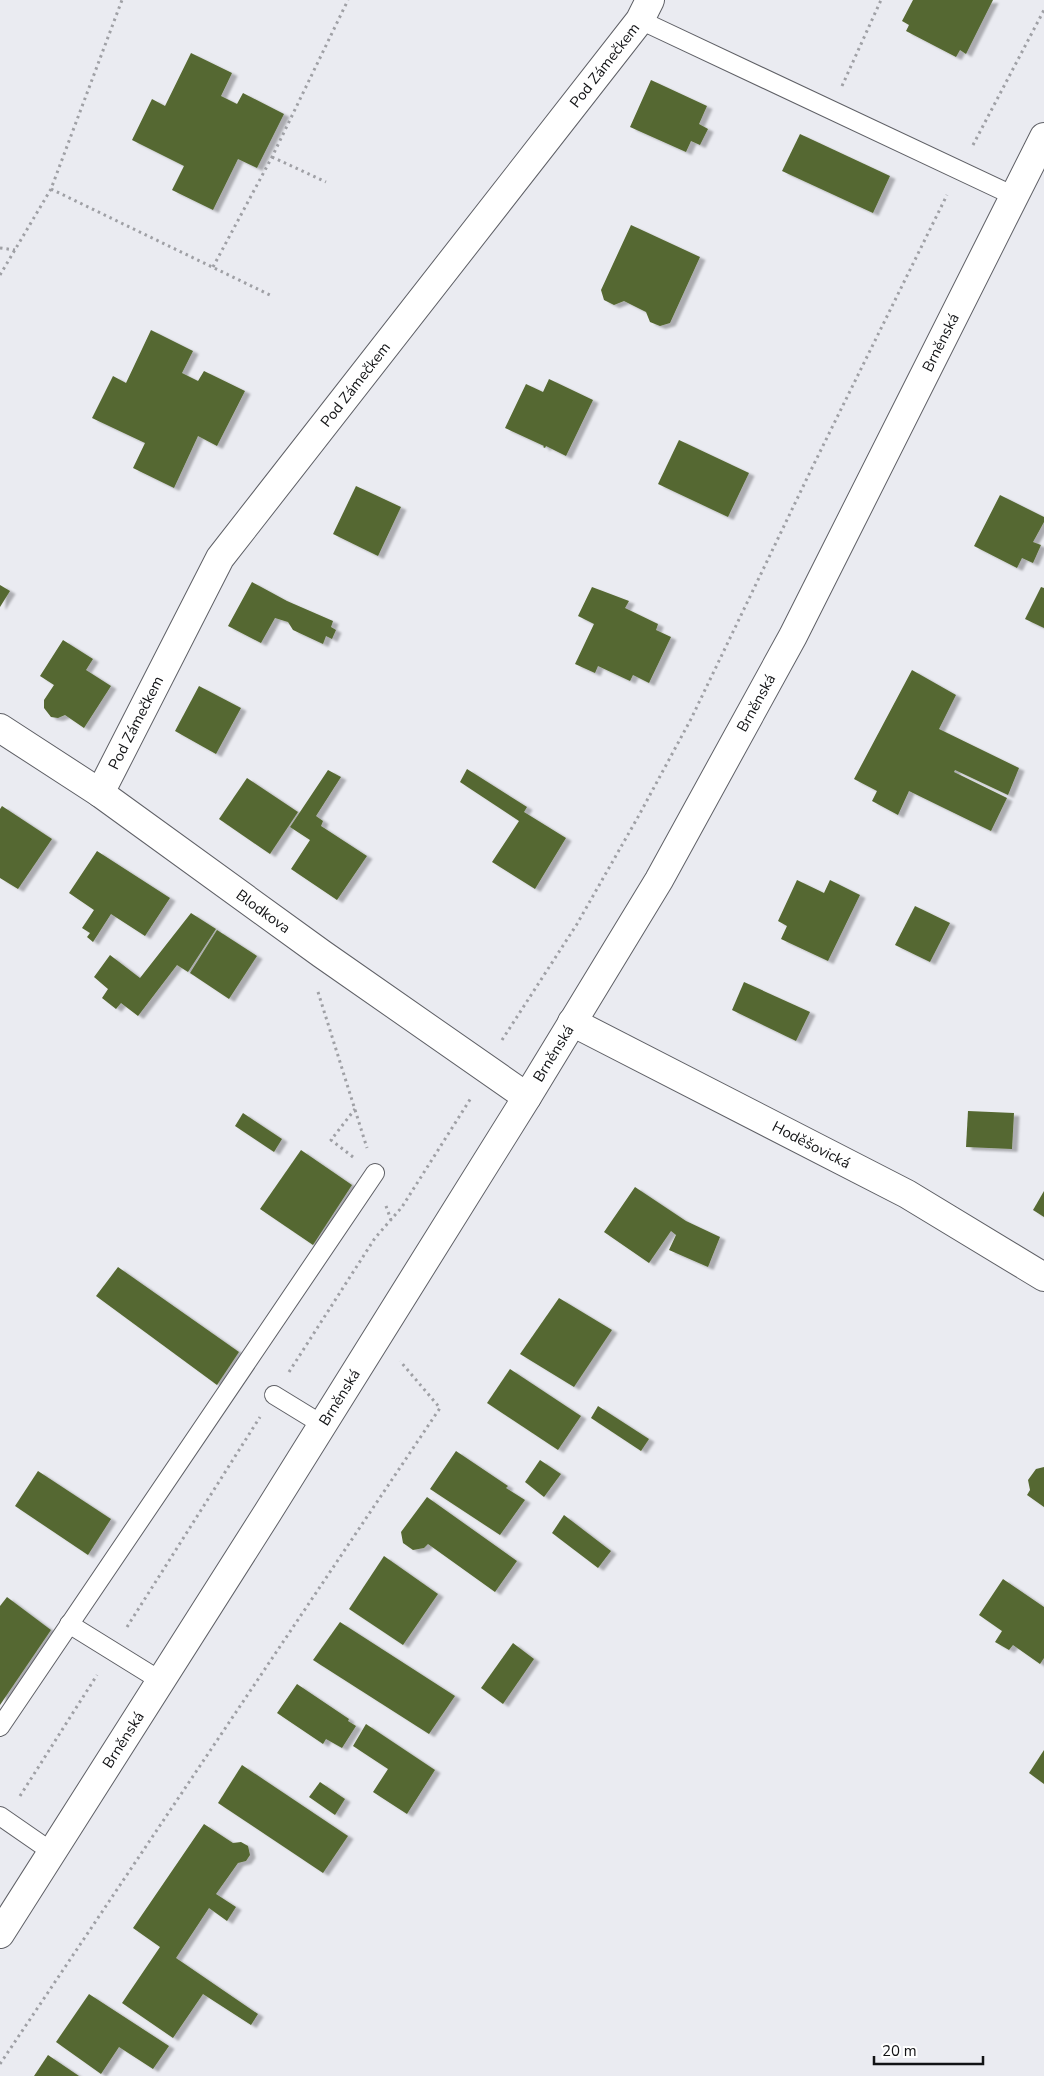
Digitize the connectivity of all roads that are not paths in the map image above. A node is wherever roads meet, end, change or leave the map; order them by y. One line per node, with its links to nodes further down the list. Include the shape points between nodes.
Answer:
1 (645, 10): 3 (lane, via 831,110); 5 (street, Pod Zámečkem, via 220,558)
2 (1044, 136): 3 (street, Brněnská)
3 (1014, 196): 6 (street, Brněnská, via 793,636 659,880)
4 (0, 728): 5 (street, Blodkova)
5 (100, 793): 7 (street, Blodkova, via 322,954)
6 (572, 1022): 7 (street, Brněnská); 9 (street, Hoděšovická, via 907,1194)
7 (527, 1096): 11 (street, Brněnská)
8 (375, 1173): 12 (lane)
9 (1044, 1277)
10 (274, 1395): 11 (lane)
11 (323, 1425): 13 (street, Brněnská)
12 (70, 1624): 13 (lane); 14 (lane)
13 (161, 1681): 16 (street, Brněnská)
14 (0, 1728)
15 (3, 1818): 16 (lane)
16 (52, 1852): 17 (street, Brněnská)
17 (0, 1934)

